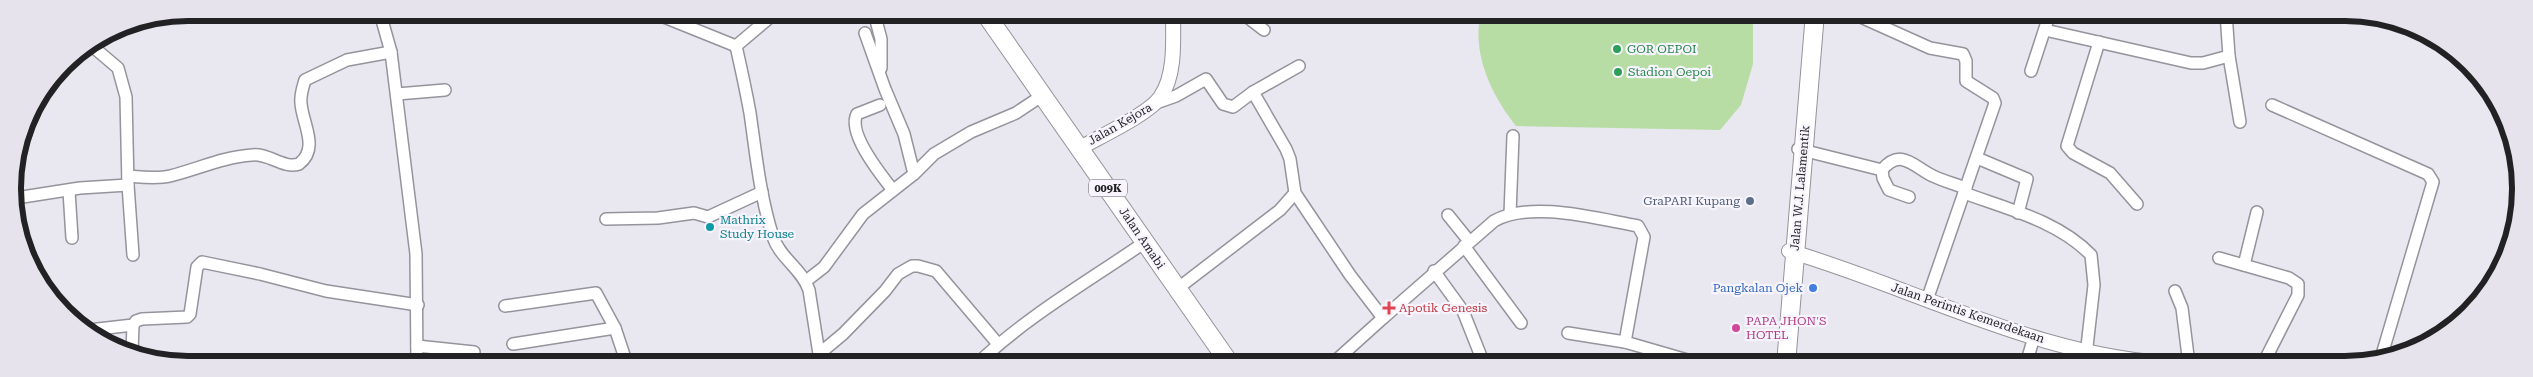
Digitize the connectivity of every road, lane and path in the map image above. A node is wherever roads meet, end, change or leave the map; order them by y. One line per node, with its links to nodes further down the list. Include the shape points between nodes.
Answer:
1 (383, 22): 19 (street)
2 (676, 22): 17 (street)
3 (764, 22): 17 (street)
4 (877, 22): 23 (street, via 881,38)
5 (991, 22): 27 (main road, Jalan Amabi / 009K)
6 (1172, 22): 28 (street, Jalan Kejora, via 1169,78)
7 (1254, 22): 13 (street)
8 (1807, 22): 34 (main road)
9 (1814, 22): 34 (main road, Jalan W.J. Lalamentik)
10 (1872, 22): 35 (street, via 1930,48 1966,57 1966,80 1993,98 1995,103)
11 (2047, 22): 14 (street)
12 (2227, 22): 20 (street)
13 (1264, 30)
14 (2045, 30): 16 (street); 22 (street)
15 (865, 33): 23 (street)
16 (2099, 42): 20 (street, via 2191,63); 46 (street, via 2068,140 2073,152 2110,173)
17 (736, 46): 42 (street)
18 (96, 49): 38 (street, via 118,68 124,86)
19 (391, 52): 26 (street); 38 (street, via 347,60 305,80 300,99 307,128 308,154 300,164 286,164 254,154 223,159 170,176)
20 (2229, 56): 31 (street)
21 (1300, 66): 25 (street)
22 (2031, 71)
23 (880, 75): 37 (street, via 904,134)
24 (445, 90): 26 (street)
25 (1253, 92): 28 (street, via 1230,107 1223,104 1206,79); 43 (street, via 1286,149)
26 (397, 94): 64 (street, via 416,254)
27 (1043, 95): 33 (main road, Jalan Amabi / 009K); 37 (street, via 1016,113 971,132 934,154)
28 (1156, 103): 33 (street, Jalan Kejora)
29 (880, 105): 39 (street, via 857,114 854,122 866,152)
30 (2272, 105): 79 (street, via 2428,174 2433,182)
31 (2240, 122)
32 (1512, 136): 49 (street)
33 (1080, 148): 53 (main road, Jalan Amabi / 009K)
34 (1800, 149): 36 (street); 57 (main road)
35 (1977, 158): 40 (street); 48 (street, via 2027,179)
36 (1882, 170): 40 (street, via 1894,160 1906,160); 45 (street, via 1882,178 1889,190)
37 (914, 174): 39 (street)
38 (128, 181): 41 (street); 55 (street)
39 (892, 189): 60 (street, via 863,214 824,267)
40 (1965, 191): 48 (street); 63 (street)
41 (69, 192): 44 (street); 52 (street)
42 (762, 192): 51 (street, via 708,217 694,213 658,218); 60 (street, via 777,246)
43 (1295, 193): 61 (street, via 1280,210); 67 (street)
44 (22, 197)
45 (1909, 197)
46 (2137, 204)
47 (2257, 212): 58 (street)
48 (2018, 213): 94 (street, via 2056,229 2091,256 2094,285)
49 (1510, 214): 54 (street, via 1494,221); 74 (street, via 1574,215 1638,226 1642,230 1644,237)
50 (1448, 215): 54 (street)
51 (606, 219)
52 (72, 238)
53 (1146, 242): 61 (main road, Jalan Amabi / 009K); 76 (street)
54 (1467, 244): 59 (street); 68 (street)
55 (133, 255)
56 (2219, 258): 58 (street)
57 (1791, 259): 63 (street, Jalan Perintis Kemerdekaan); 66 (main road)
58 (2244, 265): 96 (street, via 2290,278 2298,284 2298,296)
59 (1434, 271): 67 (street); 88 (street, via 1463,311)
60 (806, 281): 83 (street)
61 (1177, 289): 86 (main road, Jalan Amabi / 009K)
62 (2175, 291): 95 (street, via 2182,308)
63 (1927, 300): 73 (street, Jalan Perintis Kemerdekaan)
64 (418, 305): 69 (street, via 326,291 202,262 196,267 187,317 139,320); 78 (street)
65 (504, 306): 70 (street, via 596,293)
66 (1787, 310): 90 (main road); 91 (main road)
67 (1383, 318): 87 (street)
68 (1521, 323)
69 (133, 325): 71 (street); 77 (street)
70 (616, 328): 75 (street); 82 (street)
71 (98, 329)
72 (1568, 333): 74 (street)
73 (2034, 338): 92 (street); 93 (street, Jalan Perintis Kemerdekaan)
74 (1625, 342): 89 (street)
75 (513, 344)
76 (998, 344): 84 (street, via 936,271 912,266 898,274); 85 (street)
77 (132, 346)
78 (417, 346): 80 (street); 81 (street)
79 (2383, 351)
80 (474, 352)
81 (417, 355)
82 (624, 355)
83 (818, 355)
84 (823, 355)
85 (987, 355)
86 (1224, 355)
87 (1342, 355)
88 (1480, 355)
89 (1670, 355)
90 (1780, 355)
91 (1786, 355)
92 (2029, 355)
93 (2081, 355)
94 (2086, 355)
95 (2188, 355)
96 (2267, 355)

